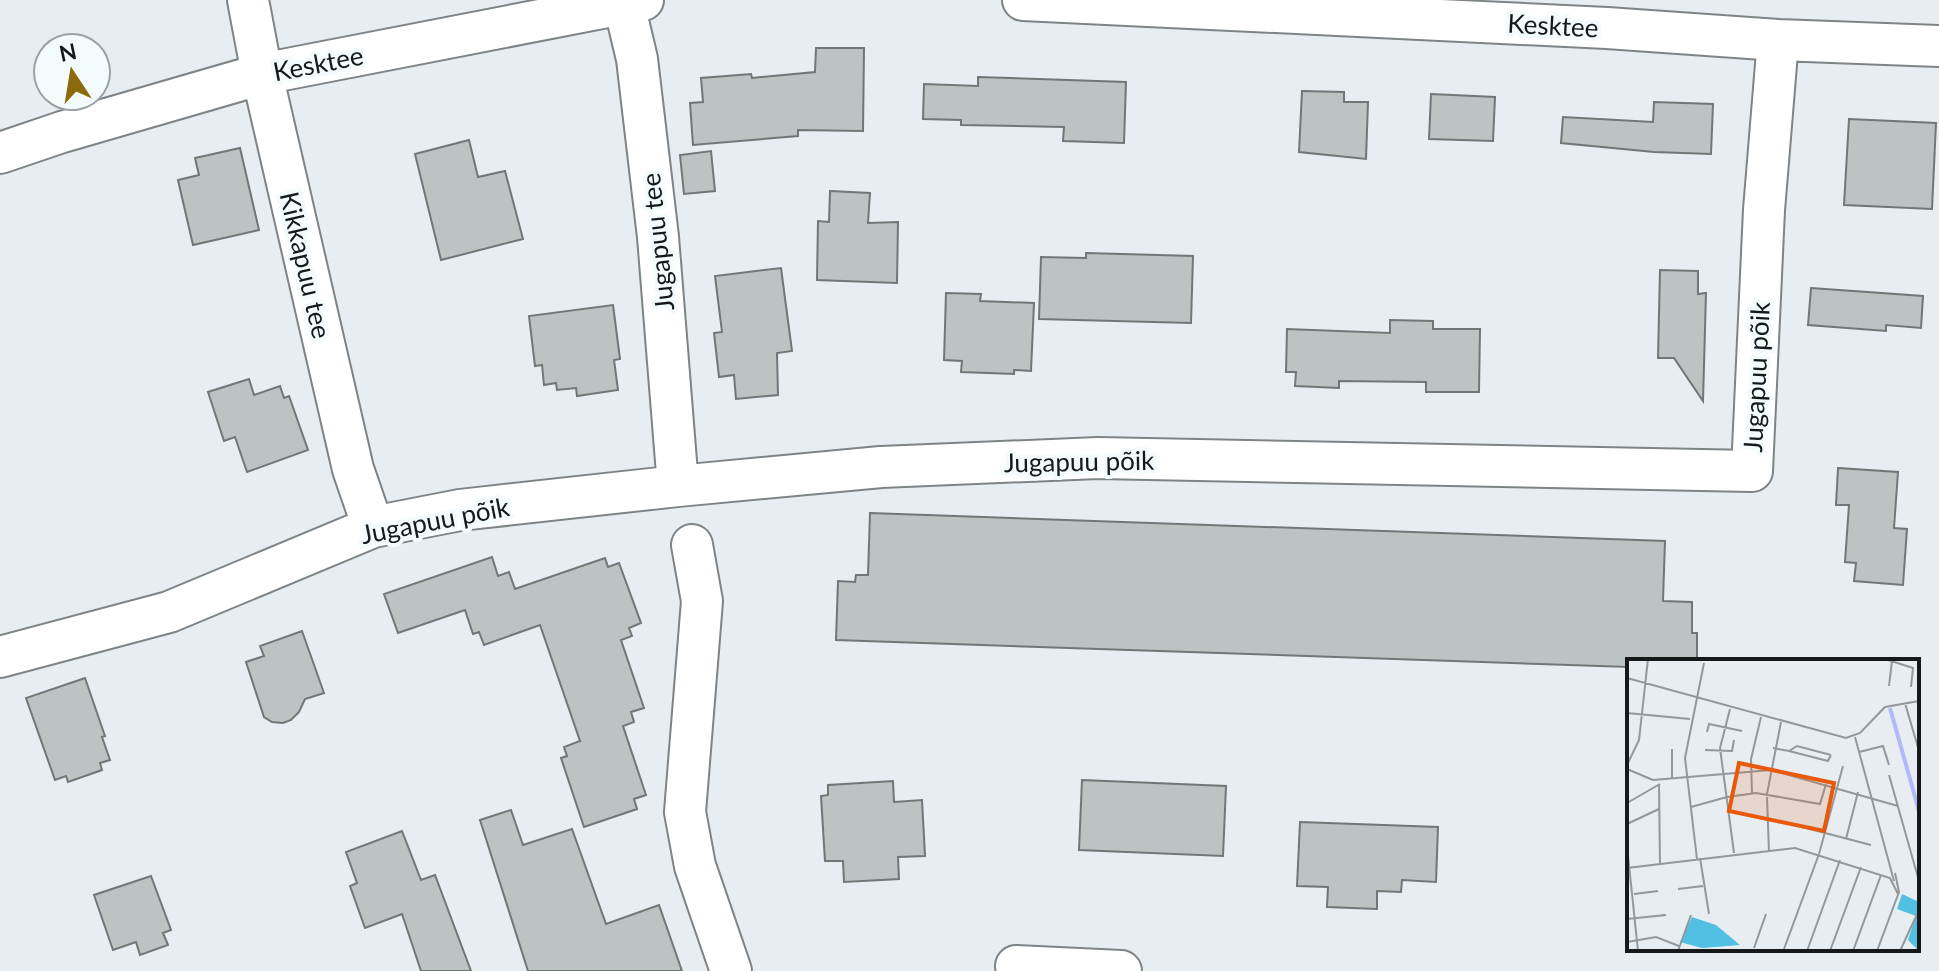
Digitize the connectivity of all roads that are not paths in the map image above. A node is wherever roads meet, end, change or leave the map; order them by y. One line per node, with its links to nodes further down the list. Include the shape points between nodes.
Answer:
1 (248, 0): 6 (street, Kikkapuu tee)
2 (1023, 0): 4 (street, Kesktee)
3 (630, 1): 6 (street, Kesktee); 8 (street, Jugapuu tee, via 658,237)
4 (1778, 40): 5 (street, Kesktee); 8 (street, Jugapuu põik, via 1752,471 1098,458 881,467)
5 (1939, 46)
6 (262, 74): 7 (street, Kesktee); 9 (street, Kikkapuu tee, via 353,469)
7 (0, 153)
8 (678, 486): 9 (street, Jugapuu põik, via 460,510)
9 (373, 527): 11 (street, Jugapuu põik, via 169,612)
10 (692, 545): 13 (street, via 702,601 685,812 695,866)
11 (0, 657)
12 (1016, 966): 14 (street)
13 (731, 971)
14 (1121, 971)

